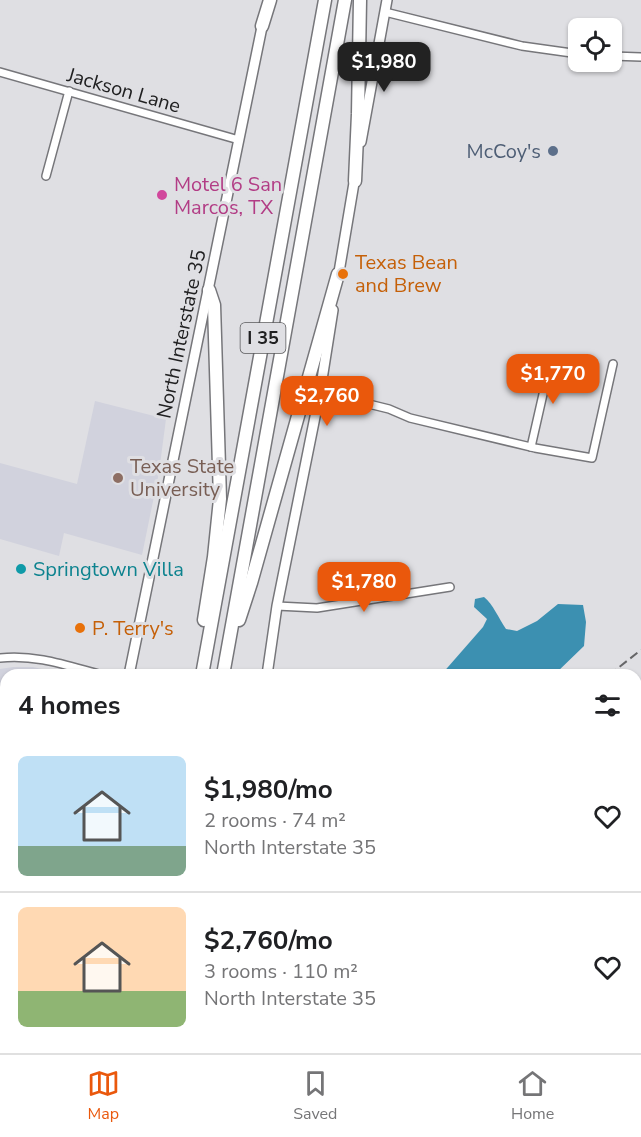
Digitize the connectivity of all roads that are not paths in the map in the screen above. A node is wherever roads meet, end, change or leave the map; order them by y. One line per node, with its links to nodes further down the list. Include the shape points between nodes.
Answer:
1 (268, 0): 7 (highway)
2 (325, 0): 28 (highway, I 35)
3 (345, 0): 29 (highway, I 35)
4 (360, 0): 15 (highway)
5 (387, 0): 6 (main road)
6 (385, 12): 8 (street, via 522,46); 15 (main road)
7 (262, 26): 13 (main road, North Interstate 35)
8 (568, 52)
9 (622, 56): 10 (street)
10 (641, 57)
11 (0, 72): 12 (street, Jackson Lane)
12 (69, 91): 13 (street, Jackson Lane); 14 (street)
13 (238, 140): 17 (main road, North Interstate 35)
14 (46, 176)
15 (355, 182): 16 (main road)
16 (338, 274): 20 (main road); 29 (highway)
17 (209, 290): 26 (main road, North Interstate 35); 27 (highway, via 214,305 220,499)
18 (551, 359): 21 (street)
19 (613, 364): 21 (street, via 592,458)
20 (320, 392): 21 (street); 23 (main road)
21 (531, 447)
22 (450, 587): 23 (street, via 317,608)
23 (277, 606): 30 (main road)
24 (0, 658): 25 (street, via 43,659)
25 (80, 669)
26 (130, 669)
27 (200, 669)
28 (201, 669)
29 (224, 669)
30 (268, 669)

